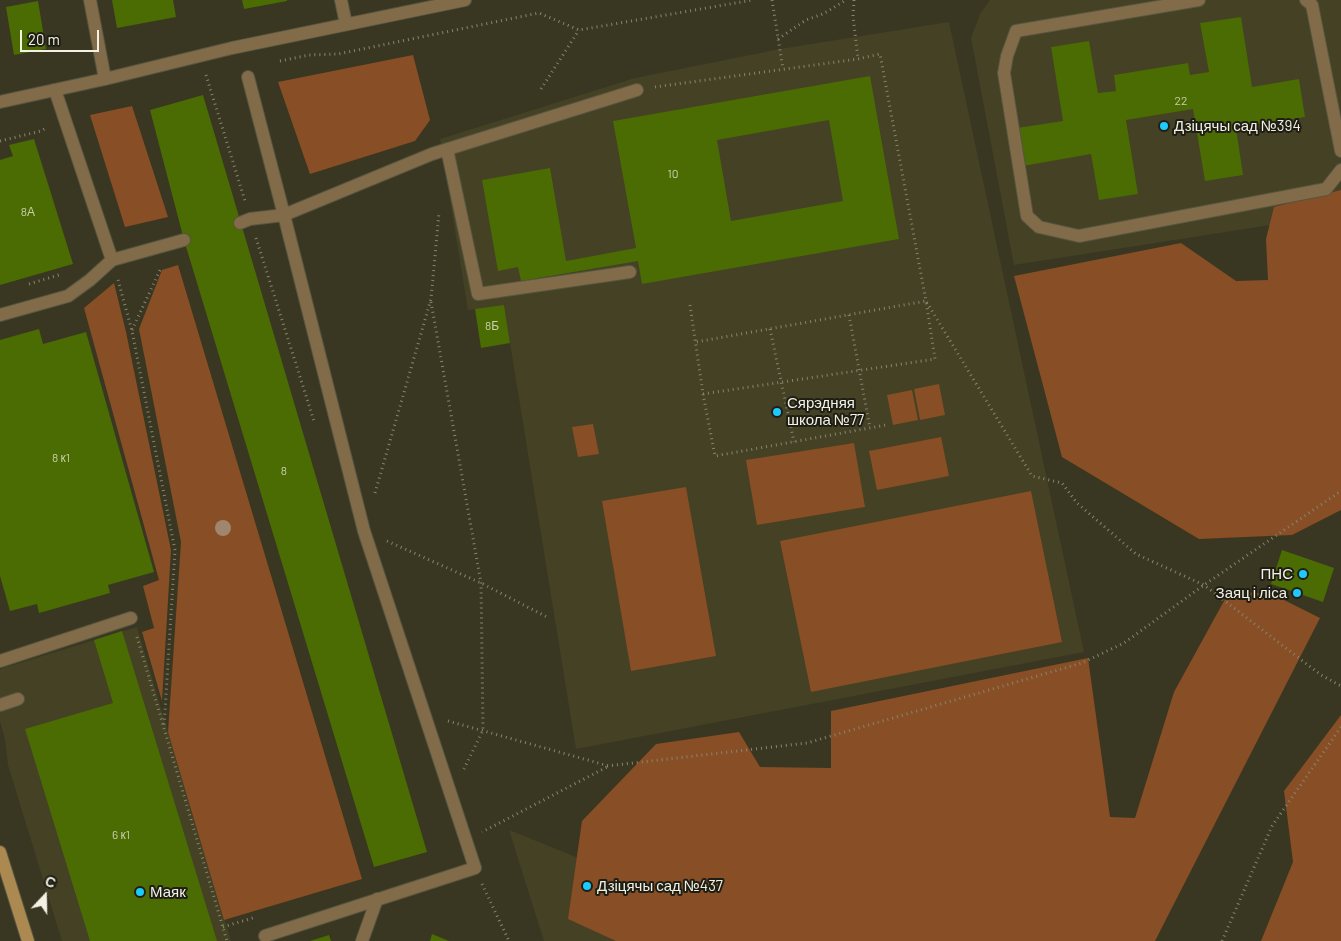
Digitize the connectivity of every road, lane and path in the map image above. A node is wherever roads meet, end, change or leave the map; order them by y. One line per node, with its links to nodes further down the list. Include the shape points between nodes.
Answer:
1 (90, 0): 19 (street)
2 (341, 0): 10 (street)
3 (465, 0): 10 (street)
4 (753, 0): 11 (path)
5 (772, 0): 12 (path)
6 (846, 0): 12 (path, via 806,20)
7 (854, 0): 13 (path, via 852,16)
8 (1199, 0): 29 (street, via 1016,31 1004,73 1027,216 1039,226 1078,236 1326,189)
9 (1306, 0): 25 (street, via 1312,5)
10 (346, 24): 19 (street)
11 (579, 30): 14 (path, via 539,13 338,54); 20 (path)
12 (778, 39): 15 (path)
13 (858, 59): 15 (path); 39 (path, via 880,54)
14 (272, 62)
15 (783, 69): 22 (path)
16 (206, 75): 18 (path)
17 (248, 77): 31 (street)
18 (197, 78)
19 (105, 80): 21 (street)
20 (541, 89)
21 (55, 90): 23 (street); 24 (street)
22 (637, 90): 27 (street)
23 (0, 102)
24 (62, 117): 26 (path, via 41,131); 34 (street)
25 (1338, 123): 28 (street)
26 (0, 141)
27 (447, 149): 31 (street); 35 (street, via 478,294)
28 (1341, 151)
29 (1341, 170)
30 (439, 212): 38 (path)
31 (284, 215): 32 (street, via 250,219); 54 (street)
32 (240, 224)
33 (178, 242): 34 (street); 44 (path)
34 (112, 260): 41 (street, via 68,296); 44 (path)
35 (630, 272)
36 (65, 273): 37 (path)
37 (28, 284)
38 (430, 299): 53 (path); 55 (path)
39 (926, 300): 42 (path); 46 (path, via 935,359); 56 (path, via 1032,476 1062,483 1077,503 1136,554)
40 (690, 305): 45 (path)
41 (0, 315)
42 (848, 315): 43 (path); 46 (path)
43 (770, 329): 45 (path); 47 (path)
44 (132, 331): 64 (path, via 176,550)
45 (696, 342): 48 (path)
46 (860, 370): 47 (path); 50 (path)
47 (782, 382): 48 (path); 51 (path)
48 (703, 394): 51 (path, via 715,456)
49 (886, 425): 50 (path)
50 (870, 428): 51 (path)
51 (794, 442)
52 (1341, 491): 56 (path)
53 (375, 494)
54 (364, 531): 55 (path); 63 (street)
55 (481, 583): 57 (path); 66 (path)
56 (1204, 585): 60 (path, via 1321,675); 67 (path, via 1124,644 1082,664 807,743)
57 (547, 617)
58 (131, 618): 59 (street); 64 (path)
59 (0, 661)
60 (1341, 686)
61 (18, 699): 62 (street)
62 (0, 705)
63 (425, 716): 66 (path); 68 (street)
64 (164, 727): 75 (path)
65 (1341, 727): 78 (path, via 1272,826)
66 (483, 730): 67 (path); 68 (path)
67 (607, 766): 69 (path)
68 (451, 795): 69 (street)
69 (466, 840): 71 (street)
70 (0, 852): 74 (street)
71 (475, 868): 72 (street); 77 (path)
72 (377, 899): 73 (street); 76 (street)
73 (265, 936)
74 (28, 941)
75 (227, 941)
76 (362, 941)
77 (509, 941)
78 (1222, 941)

